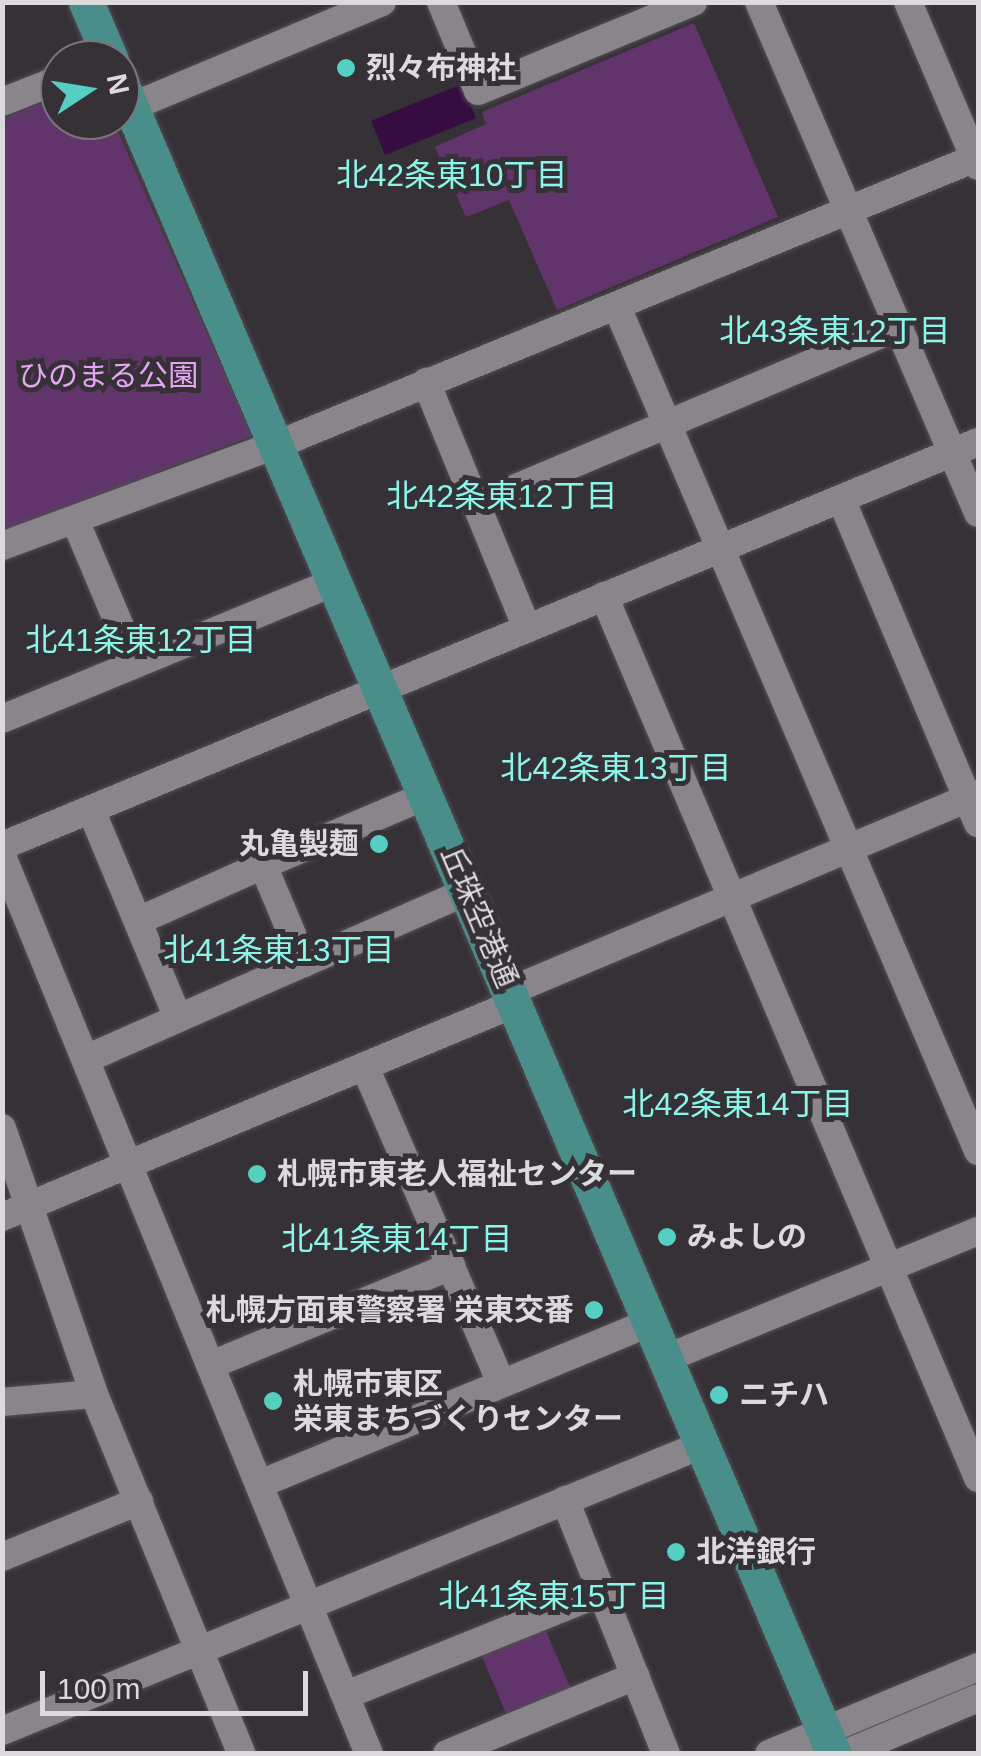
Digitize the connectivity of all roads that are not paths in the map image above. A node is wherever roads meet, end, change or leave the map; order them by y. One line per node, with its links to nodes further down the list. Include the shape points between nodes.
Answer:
1 (86, 2): 7 (main road)
2 (382, 2): 9 (street)
3 (441, 2): 4 (street, via 478,91)
4 (694, 2)
5 (759, 2): 13 (street)
6 (908, 2): 12 (street)
7 (102, 40)
8 (40, 87): 10 (street)
9 (140, 89)
10 (2, 102)
11 (140, 126): 18 (main road, 丘珠空港通)
12 (977, 160): 13 (street)
13 (850, 209): 14 (street); 15 (street)
14 (617, 307): 16 (street); 17 (street)
15 (900, 326): 17 (street); 19 (street)
16 (426, 382): 18 (street); 21 (street)
17 (668, 424): 21 (street); 25 (street)
18 (277, 444): 23 (street); 26 (main road, 丘珠空港通)
19 (966, 448): 20 (street); 22 (street)
20 (841, 500): 25 (street); 33 (street)
21 (476, 505): 28 (street)
22 (978, 513)
23 (76, 520): 24 (street); 29 (street)
24 (2, 546)
25 (724, 548): 27 (street); 36 (street)
26 (336, 581): 29 (street); 30 (main road, 丘珠空港通)
27 (604, 596): 28 (street); 40 (street)
28 (526, 626): 30 (street)
29 (135, 662): 31 (street)
30 (382, 689): 32 (main road, 丘珠空港通); 34 (street)
31 (2, 718)
32 (427, 795): 38 (street); 39 (main road, 丘珠空港通)
33 (975, 805): 36 (street)
34 (91, 810): 35 (street); 42 (street)
35 (2, 846)
36 (850, 848): 40 (street); 48 (street)
37 (2, 856): 41 (street)
38 (263, 865): 42 (street); 43 (street)
39 (468, 891): 43 (street); 44 (main road, 丘珠空港通)
40 (731, 898): 44 (street); 56 (street)
41 (12, 906): 46 (street)
42 (138, 921): 45 (street)
43 (304, 963): 45 (street)
44 (513, 997): 47 (street); 57 (main road, 丘珠空港通)
45 (178, 1018): 46 (street)
46 (86, 1059): 51 (street)
47 (366, 1067): 51 (street); 55 (street)
48 (967, 1090): 50 (street)
49 (2, 1128): 52 (street)
50 (978, 1150)
51 (129, 1166): 52 (street); 59 (street)
52 (33, 1205): 53 (street); 61 (street)
53 (2, 1216)
54 (978, 1230): 56 (street)
55 (451, 1266): 59 (street); 60 (street)
56 (890, 1266): 58 (street); 64 (street)
57 (651, 1322): 58 (main road, 丘珠空港通); 60 (street)
58 (667, 1358): 63 (main road, 丘珠空港通)
59 (211, 1366): 65 (street)
60 (501, 1383): 65 (street)
61 (94, 1394): 62 (street); 67 (street)
62 (2, 1402)
63 (704, 1444): 66 (street); 77 (main road, 丘珠空港通)
64 (978, 1478)
65 (260, 1484): 70 (street)
66 (566, 1500): 69 (street); 70 (street)
67 (138, 1502): 68 (street); 71 (street)
68 (2, 1556)
69 (602, 1592): 73 (street); 74 (street)
70 (309, 1606): 71 (street); 74 (street)
71 (200, 1650): 76 (street); 78 (street)
72 (978, 1667): 77 (street)
73 (636, 1676): 80 (street); 81 (street)
74 (346, 1695): 79 (street)
75 (978, 1698): 77 (street)
76 (2, 1731)
77 (835, 1746): 82 (street)
78 (242, 1754)
79 (369, 1754)
80 (446, 1754)
81 (666, 1754)
82 (769, 1754)

